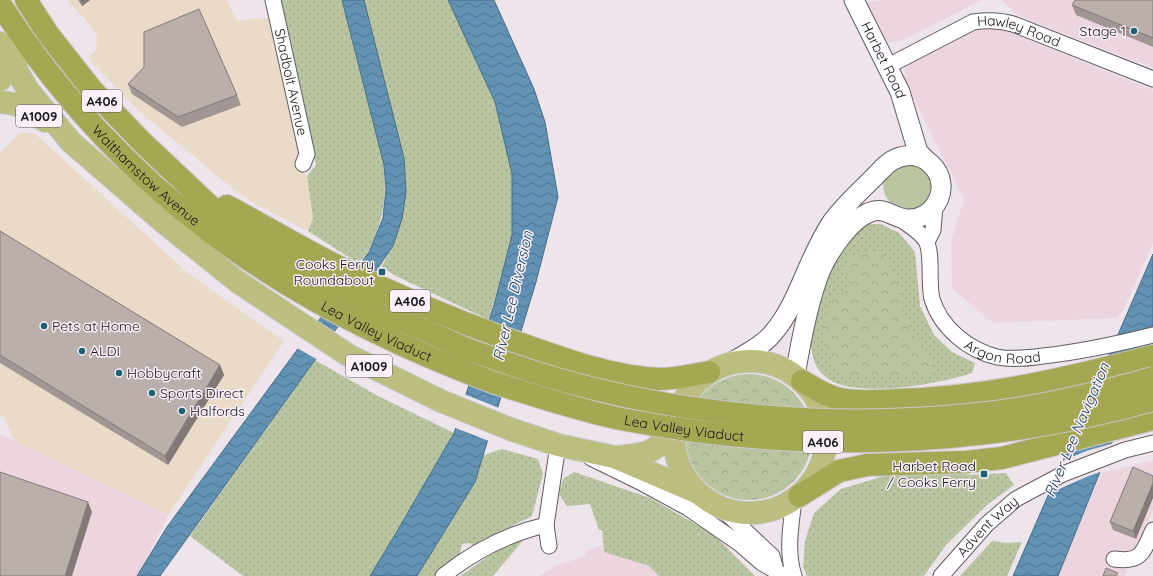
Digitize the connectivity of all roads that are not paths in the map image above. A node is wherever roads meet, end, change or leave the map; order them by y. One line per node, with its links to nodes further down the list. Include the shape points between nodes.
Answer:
1 (26, 0): 19 (highway, Walthamstow Avenue / A406, via 48,34 92,90 142,142 214,210)
2 (273, 0): 15 (street, Shadbolt Avenue, via 307,154)
3 (854, 0): 8 (street, Harbet Road)
4 (0, 4): 19 (highway, Walthamstow Avenue / A406, via 26,45 51,77 103,138 139,173 184,213)
5 (0, 27): 7 (main road)
6 (0, 44): 7 (main road)
7 (8, 66): 12 (main road); 16 (main road, A1009)
8 (888, 66): 9 (street, Hawley Road, via 972,22 1001,20); 11 (street, Harbet Road, via 900,92)
9 (1153, 79)
10 (0, 102): 12 (main road, A1009, via 18,104 32,110)
11 (909, 122): 13 (street, Harbet Road, via 918,152); 14 (street, via 900,153)
12 (71, 142): 16 (main road, A1009)
13 (926, 160): 14 (street, via 915,155 903,155); 17 (street, via 939,176 940,191)
14 (889, 161): 18 (street, via 879,173 877,189 882,205); 23 (street, via 832,223 812,256 783,319 772,334)
15 (303, 164)
16 (123, 188): 31 (main road, A1009, via 238,282 348,355 441,401 510,429)
17 (935, 206): 18 (street, via 919,218 909,220); 20 (street, Argon Road, via 933,230)
18 (894, 216): 20 (street, via 918,232); 25 (street, via 882,210 872,211 860,217 845,232 832,252 819,275 808,311)
19 (250, 239): 24 (highway, A406, via 340,267 480,330 574,362 625,375 658,379); 26 (highway, Lea Valley Viaduct / A406, bridge, via 385,313 467,349 516,367 591,388 699,410 820,420 895,420 977,414 1072,398); 27 (highway, Lea Valley Viaduct / A406, bridge, via 282,282 387,338 495,383 558,403 619,418 704,433 763,439 901,441 1008,431 1081,418)
20 (927, 242): 21 (street, Argon Road, via 932,298 944,321 960,340 973,348 998,357 1035,357 1076,352)
21 (1153, 334)
22 (1153, 356): 25 (highway, via 1077,376 984,394 922,400 840,399 819,391)
23 (731, 364): 24 (main road); 25 (main road, via 752,361 776,365)
24 (710, 372): 29 (main road, via 695,384 686,396)
25 (798, 378): 34 (main road, via 820,406 826,429 826,450 813,481)
26 (1153, 378)
27 (1153, 400)
28 (1153, 419): 34 (highway, via 1002,458 966,462 868,465 839,471)
29 (676, 421): 32 (main road, A1009, via 656,449 641,455); 33 (main road, via 674,439 678,462 684,476)
30 (1153, 443): 43 (street, Advent Way, via 1125,450 1063,474 1016,500 987,524)
31 (563, 446): 32 (main road, A1009); 36 (street); 40 (street, via 688,508 762,563)
32 (614, 457): 33 (main road, A1009)
33 (698, 493): 35 (main road)
34 (797, 498): 35 (main road, via 764,512 738,512); 42 (street, via 789,533 789,562)
35 (720, 507): 40 (street, via 772,556)
36 (546, 525): 38 (street); 41 (street, via 501,539 466,557)
37 (1153, 530): 39 (street, via 1142,554 1126,561)
38 (549, 546)
39 (1114, 559)
40 (780, 573)
41 (443, 576)
42 (794, 576)
43 (941, 576)

